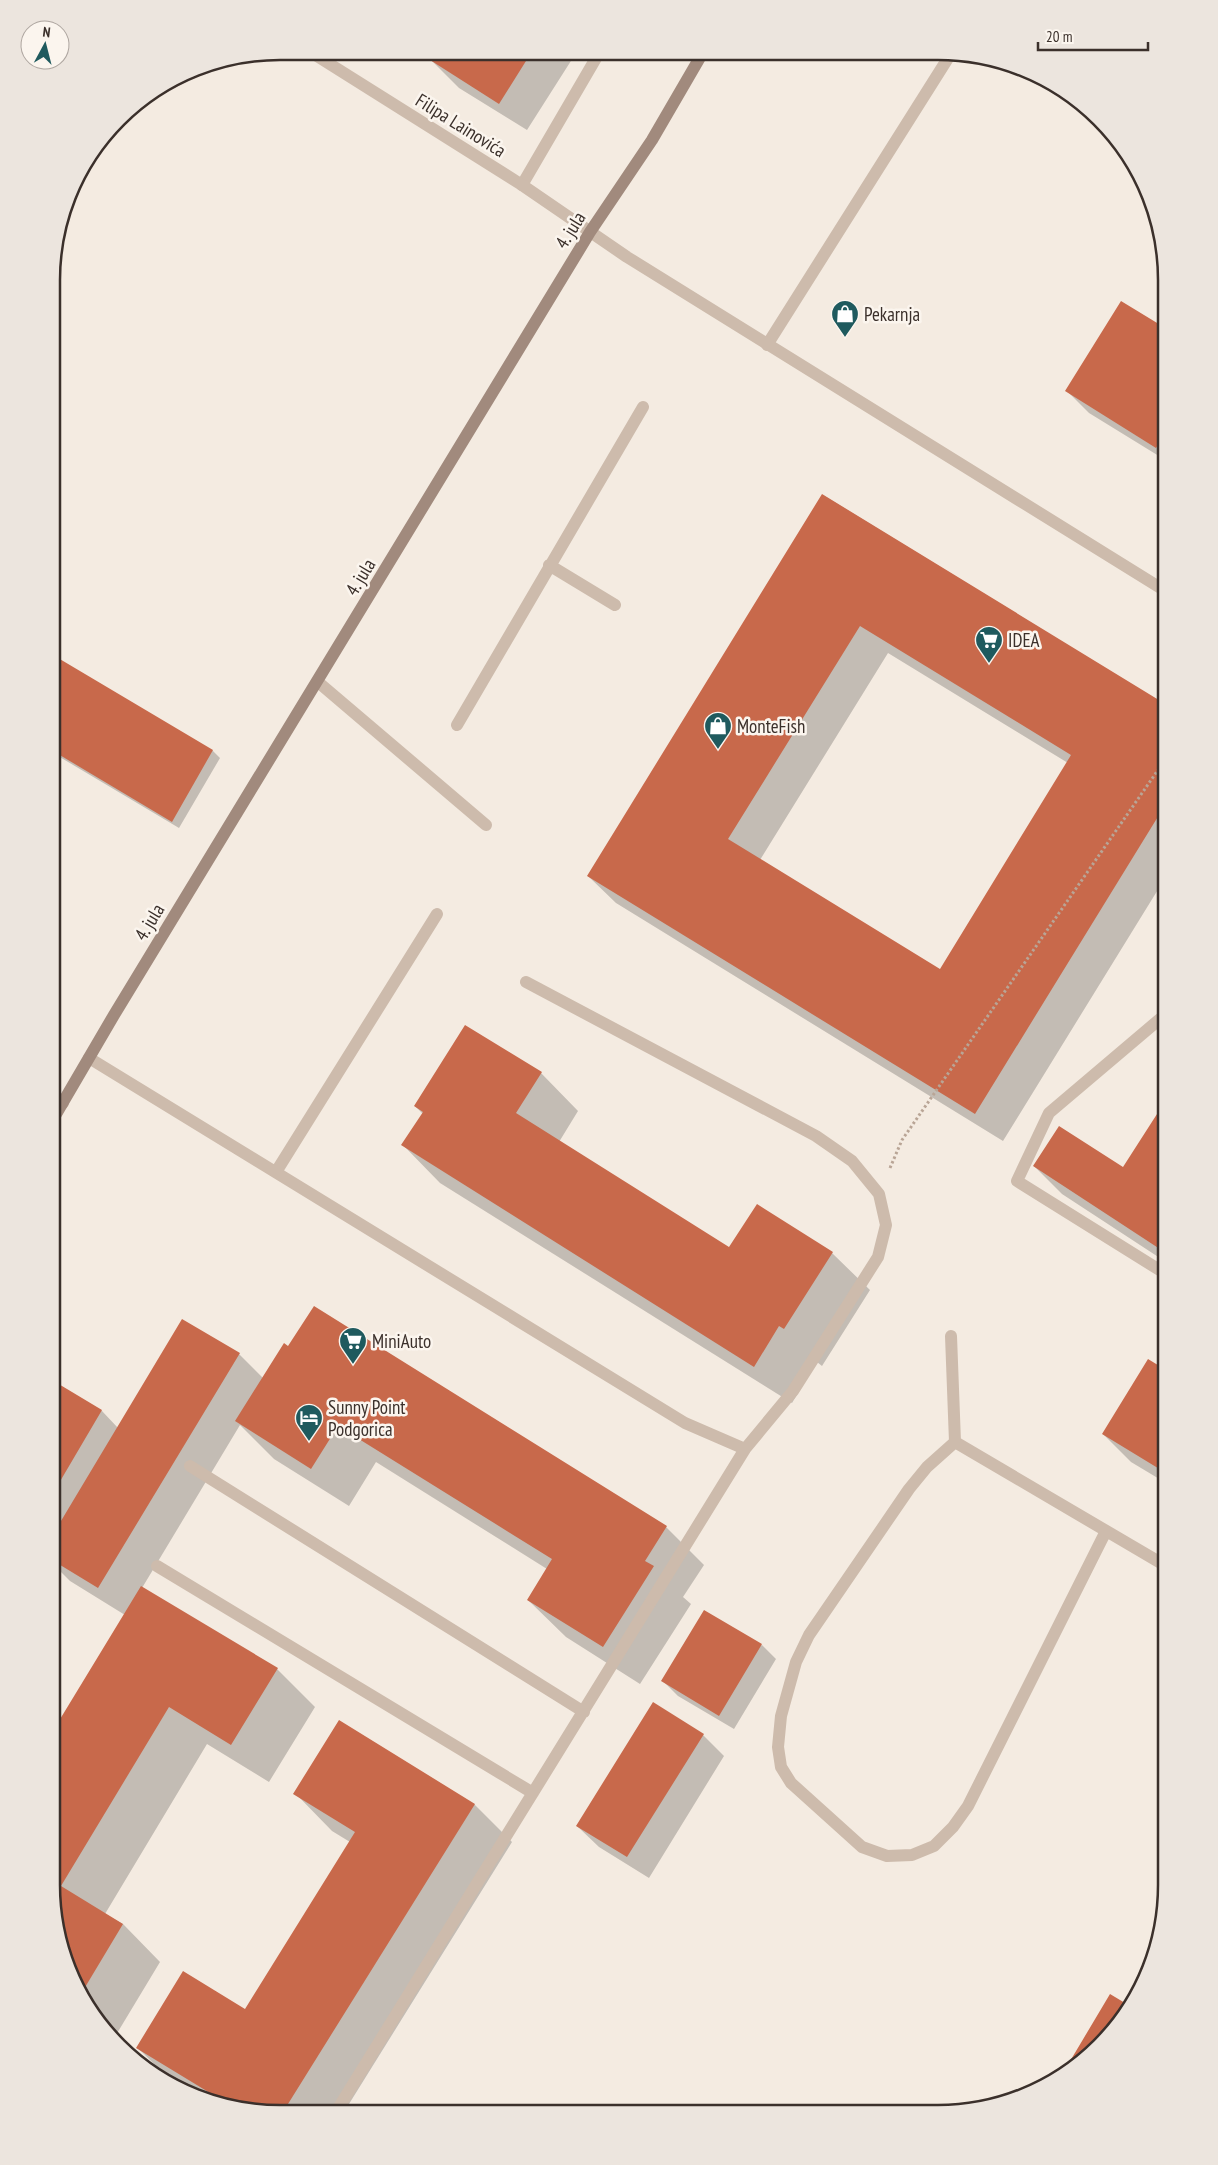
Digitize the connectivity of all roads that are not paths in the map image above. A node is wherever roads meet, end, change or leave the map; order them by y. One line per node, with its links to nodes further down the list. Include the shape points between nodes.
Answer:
1 (323, 60): 5 (street, Filipa Lainovića)
2 (595, 60): 5 (street)
3 (699, 60): 6 (main road, 4. jula, via 652,140)
4 (947, 60): 7 (street)
5 (522, 186): 6 (street, Filipa Lainovića)
6 (590, 232): 7 (street, Filipa Lainovića); 12 (main road, 4. jula)
7 (768, 345): 10 (street, Filipa Lainovića)
8 (643, 407): 9 (street)
9 (549, 565): 11 (street); 13 (street)
10 (1158, 586)
11 (615, 605)
12 (318, 682): 14 (street); 18 (main road, 4. jula)
13 (457, 725)
14 (486, 825)
15 (437, 914): 20 (street)
16 (526, 982): 24 (street, via 816,1136 852,1161 879,1194 886,1225 878,1256 793,1391)
17 (1158, 1020): 21 (street, via 1049,1113 1017,1181)
18 (89, 1058): 19 (main road, 4. jula); 20 (street)
19 (60, 1097)
20 (276, 1172): 24 (street, via 685,1423)
21 (1158, 1269)
22 (951, 1336): 23 (street)
23 (955, 1442): 26 (street); 26 (street, via 927,1467 909,1489 809,1635 796,1662 781,1716 778,1747 781,1767 791,1782 862,1847 887,1856 912,1855 934,1846 953,1827 968,1806)
24 (745, 1449): 29 (street)
25 (190, 1466): 29 (street)
26 (1106, 1531): 27 (street)
27 (1158, 1561)
28 (157, 1566): 30 (street)
29 (584, 1712): 30 (street)
30 (533, 1793): 31 (street)
31 (340, 2105)

